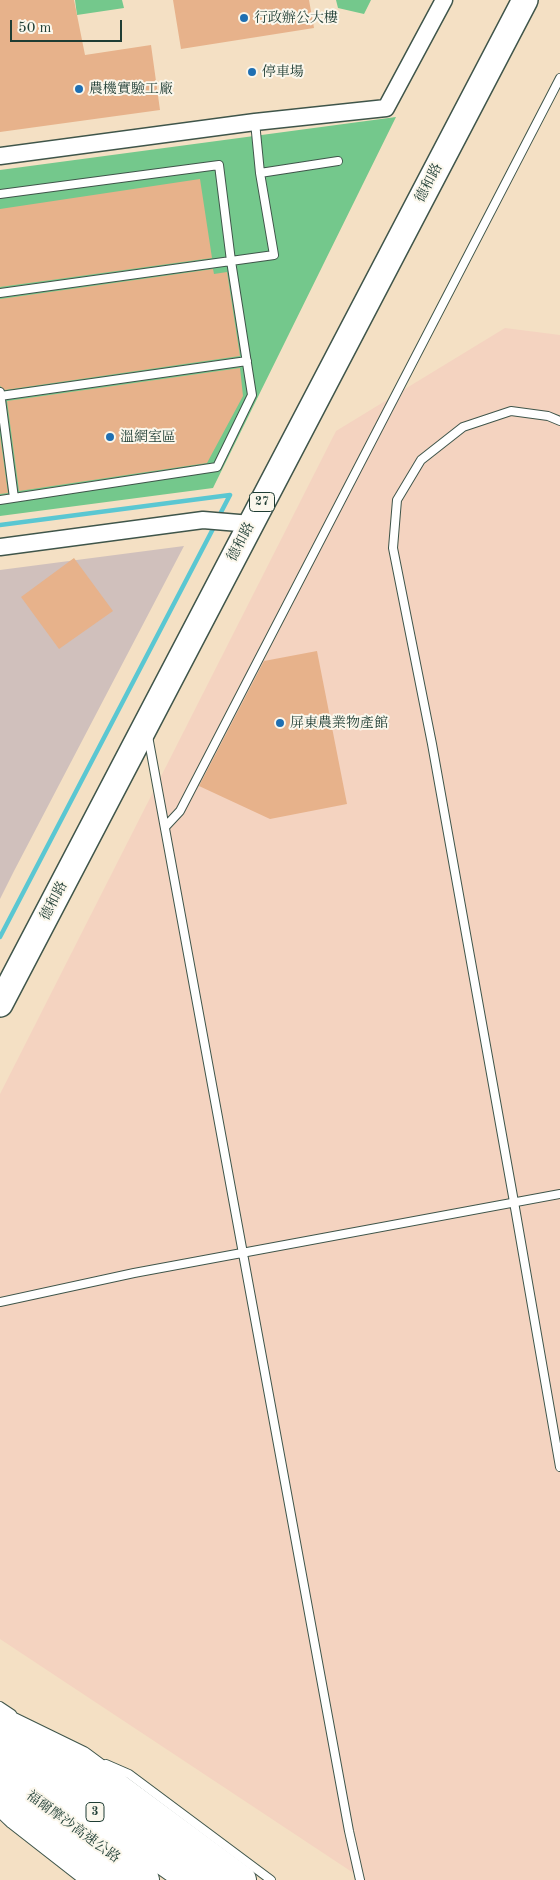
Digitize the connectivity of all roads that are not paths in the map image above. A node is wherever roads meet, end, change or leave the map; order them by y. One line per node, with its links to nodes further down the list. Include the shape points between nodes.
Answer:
1 (444, 0): 4 (street, via 386,108)
2 (525, 0): 17 (main road, 德和路 / 27)
3 (560, 78): 20 (lane, via 180,811)
4 (255, 122): 5 (street); 7 (lane)
5 (0, 156)
6 (338, 161): 7 (lane)
7 (260, 173): 9 (lane, via 274,255)
8 (0, 194): 9 (lane, via 219,165)
9 (231, 262): 10 (lane); 11 (lane)
10 (0, 293)
11 (247, 361): 13 (lane); 15 (lane, via 252,395 217,468)
12 (0, 392): 13 (lane)
13 (0, 396): 15 (lane)
14 (560, 421): 23 (lane, via 511,411 463,427 421,460 397,500 393,548 434,753)
15 (14, 498): 16 (lane)
16 (0, 500)
17 (251, 524): 18 (street, via 203,520); 19 (main road, 德和路 / 27)
18 (0, 547)
19 (146, 724): 20 (lane); 21 (main road, 德和路 / 27)
20 (166, 826): 24 (lane)
21 (0, 1004)
22 (560, 1194): 23 (lane)
23 (514, 1202): 24 (lane); 26 (lane)
24 (244, 1252): 25 (lane); 44 (lane)
25 (0, 1302)
26 (560, 1467)
27 (0, 1706): 28 (lane)
28 (8, 1722): 41 (main road); 42 (highway, via 80,1760)
29 (30, 1726): 31 (lane)
30 (0, 1745): 40 (highway, 福爾摩沙高速公路 / 3)
31 (89, 1757)
32 (97, 1761): 43 (lane, via 129,1774)
33 (0, 1774): 39 (highway, 福爾摩沙高速公路 / 3)
34 (0, 1798): 37 (highway, via 17,1816); 38 (main road)
35 (0, 1811): 36 (lane)
36 (14, 1824)
37 (99, 1880)
38 (119, 1880)
39 (145, 1880)
40 (191, 1880)
41 (212, 1880)
42 (242, 1880)
43 (272, 1880)
44 (360, 1880)

